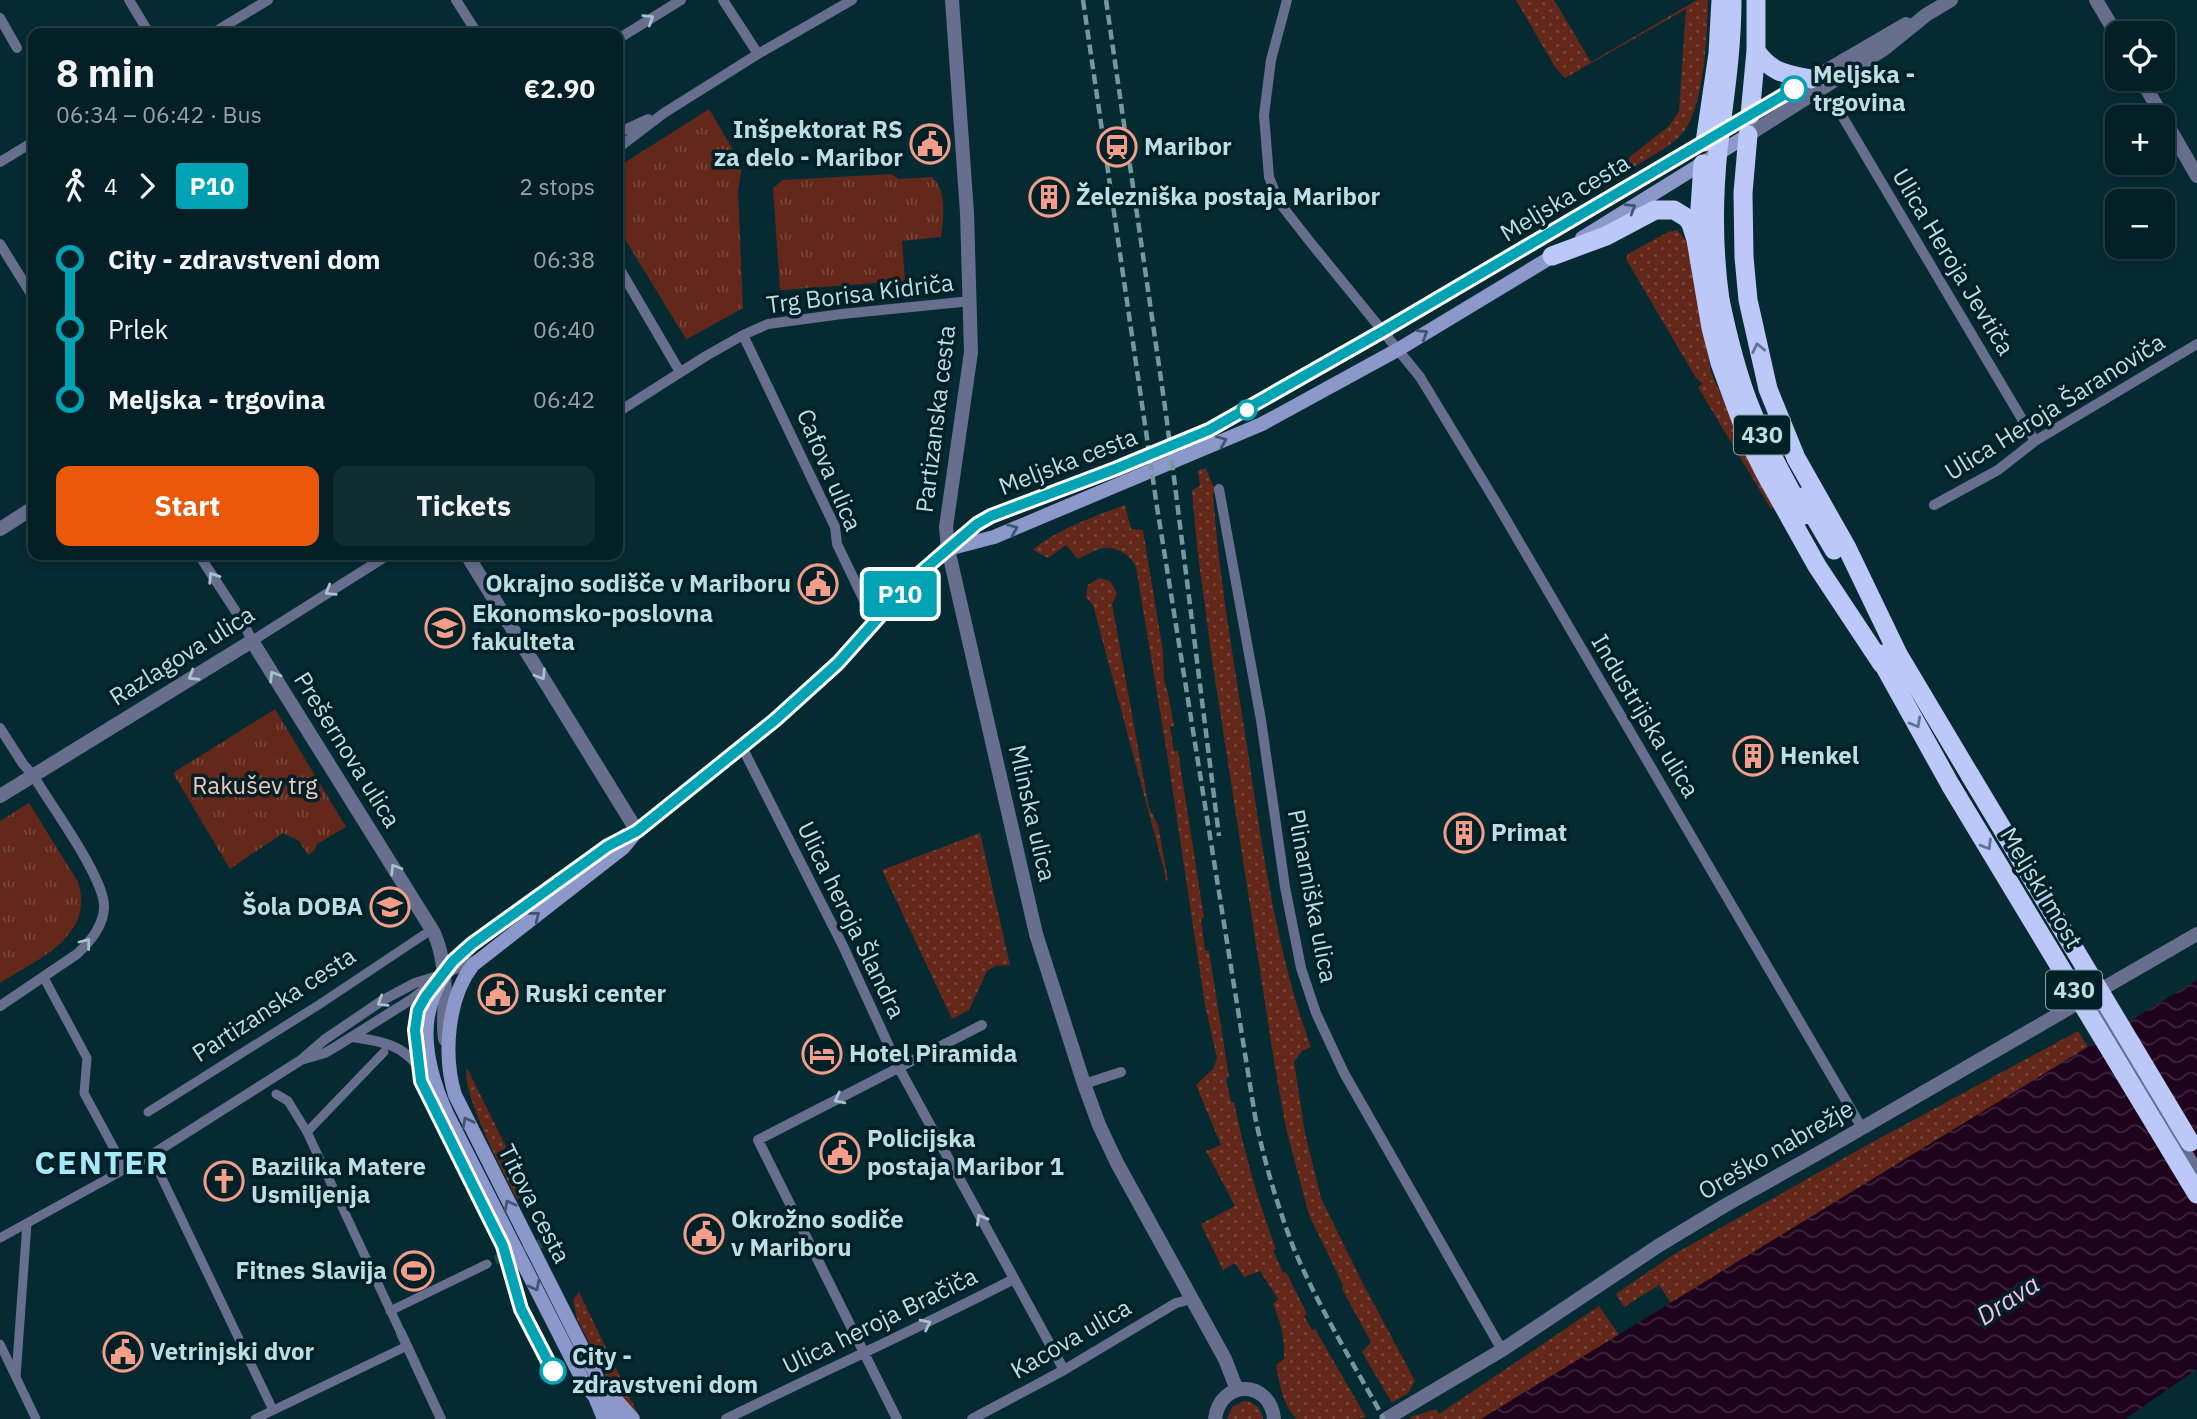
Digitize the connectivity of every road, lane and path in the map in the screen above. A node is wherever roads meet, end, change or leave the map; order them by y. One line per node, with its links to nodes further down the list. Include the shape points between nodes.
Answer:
1 (129, 0): 18 (street)
2 (268, 0): 19 (street)
3 (456, 0): 20 (street)
4 (681, 0): 21 (street, one-way to 4)
5 (723, 0): 24 (street)
6 (852, 0): 24 (street)
7 (952, 0): 44 (street, Partizanska cesta)
8 (1287, 0): 45 (street, Industrijska ulica, via 1264,115 1269,177 1282,206)
9 (1721, 0): 32 (highway)
10 (1732, 0): 43 (highway, 430, bridge, via 1715,196 1715,249)
11 (1743, 0): 43 (highway, 430, via 1724,195)
12 (1756, 0): 23 (highway)
13 (1951, 0): 15 (street, Meljska cesta)
14 (2096, 0): 17 (street)
15 (1926, 15): 25 (street, Meljska cesta); 31 (street, Meljska cesta, via 1884,49)
16 (0, 18): 22 (street)
17 (2108, 21)
18 (146, 28)
19 (222, 28)
20 (474, 28)
21 (623, 36)
22 (18, 48)
23 (1756, 51): 25 (highway, via 1781,73); 29 (highway)
24 (758, 54): 28 (street)
25 (1811, 79): 29 (street, Meljska cesta)
26 (2148, 91): 37 (street)
27 (1835, 104): 51 (street, Ulica Heroja Jevtiča)
28 (664, 113): 30 (street); 33 (street)
29 (1751, 115): 31 (main road); 32 (main road, Meljska cesta)
30 (623, 131)
31 (1748, 135): 36 (main road, Meljska cesta); 62 (highway, one-way to 31, via 1847,548 1797,457 1768,389 1748,300 1744,257)
32 (1705, 142): 36 (main road); 45 (main road, Meljska cesta)
33 (623, 144)
34 (28, 145): 35 (street)
35 (0, 162)
36 (1703, 164): 39 (main road, Meljska cesta, one-way to 36); 40 (highway)
37 (2197, 176)
38 (0, 244): 42 (street)
39 (1552, 256): 40 (highway, via 1667,208 1683,214 1691,224); 48 (main road, Meljska cesta, one-way to 39)
40 (1702, 272): 62 (highway, via 1720,363 1748,439 1817,566)
41 (623, 275): 49 (street)
42 (28, 289)
43 (1725, 298): 62 (highway, 430, via 1734,358 1760,431)
44 (971, 301): 46 (street, Trg Borisa Kidriča, via 779,322); 56 (street, Partizanska cesta, via 971,352 946,527)
45 (1383, 331): 48 (street, Industrijska ulica); 56 (main road, Meljska cesta, via 1209,430 991,516)
46 (743, 335): 49 (street, Trg Borisa Kidriča); 60 (street, Cafova ulica)
47 (2197, 344): 51 (street, Ulica Heroja Šaranoviča)
48 (1399, 349): 56 (main road, Meljska cesta, one-way to 48, via 994,537 1262,424); 86 (street, Industrijska ulica, via 1497,504)
49 (680, 372): 50 (street)
50 (623, 409)
51 (2035, 441): 53 (street, Ulica Heroja Šaranoviča, via 1998,470)
52 (1219, 489): 102 (street, Plinarniška ulica, via 1261,720 1285,887 1316,1013 1344,1073)
53 (1934, 505)
54 (28, 511): 55 (street)
55 (0, 529)
56 (948, 549): 60 (main road, Partizanska cesta, via 913,579); 82 (street, Mlinska ulica, via 1037,934)
57 (202, 560): 61 (street, Prešernova ulica, one-way to 57)
58 (380, 560): 61 (street, Razlagova ulica, one-way to 61)
59 (470, 560): 67 (street, one-way to 67)
60 (874, 623): 64 (main road, Partizanska cesta, via 827,674)
61 (252, 641): 65 (street, Razlagova ulica, one-way to 65); 71 (street, Prešernova ulica, one-way to 61, via 429,923)
62 (1890, 659): 89 (highway, Meljski most / 430, bridge, via 1970,775); 92 (highway, Meljski most / 430, one-way to 92, bridge, via 1951,786)
63 (0, 727): 65 (street)
64 (742, 747): 67 (main road, Partizanska cesta); 80 (street, Ulica heroja Šlandra)
65 (33, 775): 66 (street, Razlagova ulica); 72 (street, one-way to 65, via 86,946 104,906 89,865)
66 (0, 796)
67 (637, 831): 70 (main road, Partizanska cesta, one-way to 67, via 623,848); 71 (main road, Partizanska cesta, via 608,846 482,937)
68 (425, 934): 85 (street, Partizanska cesta)
69 (2197, 934): 73 (street, Oreško nabrežje)
70 (481, 958): 71 (street, Partizanska cesta); 77 (main road, Titova cesta, via 461,985)
71 (444, 974): 76 (street, Partizanska cesta); 77 (street, Titova cesta); 79 (street, Partizanska cesta, one-way to 79, via 383,1000); 83 (main road, Titova cesta, via 427,1017 429,1063)
72 (44, 978): 74 (street); 90 (street, via 86,1058 84,1093)
73 (2090, 995): 86 (street, Oreško nabrežje); 91 (street)
74 (0, 1006)
75 (982, 1025): 80 (street)
76 (352, 1037): 79 (street, Partizanska cesta); 83 (street, via 398,1047)
77 (447, 1048): 106 (main road, Titova cesta, one-way to 77, via 461,1111)
78 (384, 1052): 87 (street)
79 (301, 1060): 88 (street, Partizanska cesta)
80 (900, 1068): 96 (street, Ulica heroja Šlandra, one-way to 80); 103 (street, one-way to 103, via 758,1140)
81 (1121, 1072): 82 (street)
82 (1084, 1084): 97 (street, Mlinska ulica, via 1117,1163)
83 (437, 1092): 106 (main road, Titova cesta, one-way to 106)
84 (275, 1094): 87 (street, via 288,1101)
85 (148, 1112)
86 (1862, 1128): 102 (street, Oreško nabrežje, via 1679,1233)
87 (307, 1132): 98 (street)
88 (156, 1152): 90 (street); 108 (street, via 159,1172)
89 (2197, 1154)
90 (125, 1168): 93 (street)
91 (2197, 1172)
92 (2197, 1194)
93 (27, 1223): 94 (street); 105 (street)
94 (0, 1238)
95 (487, 1264): 98 (street)
96 (1014, 1279): 103 (street, Ulica heroja Bračiča, one-way to 96); 104 (street, Ulica heroja Šlandra)
97 (1192, 1299): 104 (street, Kacova ulica, via 1176,1303); 107 (street, Mlinska ulica)
98 (390, 1311): 99 (street)
99 (401, 1333): 101 (street)
100 (1, 1348): 105 (street)
101 (403, 1348): 108 (street); 111 (street)
102 (1502, 1350): 122 (street, Oreško nabrežje)
103 (864, 1352): 116 (street, Ulica heroja Bračiča); 117 (street)
104 (1064, 1370): 118 (street, Kacova ulica)
105 (16, 1377): 109 (street)
106 (590, 1378): 112 (main road); 113 (main road); 114 (main road); 115 (main road)
107 (1237, 1390): 120 (street, via 1219,1404); 121 (street, via 1262,1395 1271,1405)
108 (273, 1410): 110 (street)
109 (36, 1419)
110 (255, 1419)
111 (441, 1419)
112 (594, 1419)
113 (604, 1419)
114 (619, 1419)
115 (633, 1419)
116 (726, 1419)
117 (897, 1419)
118 (972, 1419)
119 (1209, 1419): 120 (street)
120 (1215, 1419)
121 (1274, 1419)
122 (1386, 1419)

